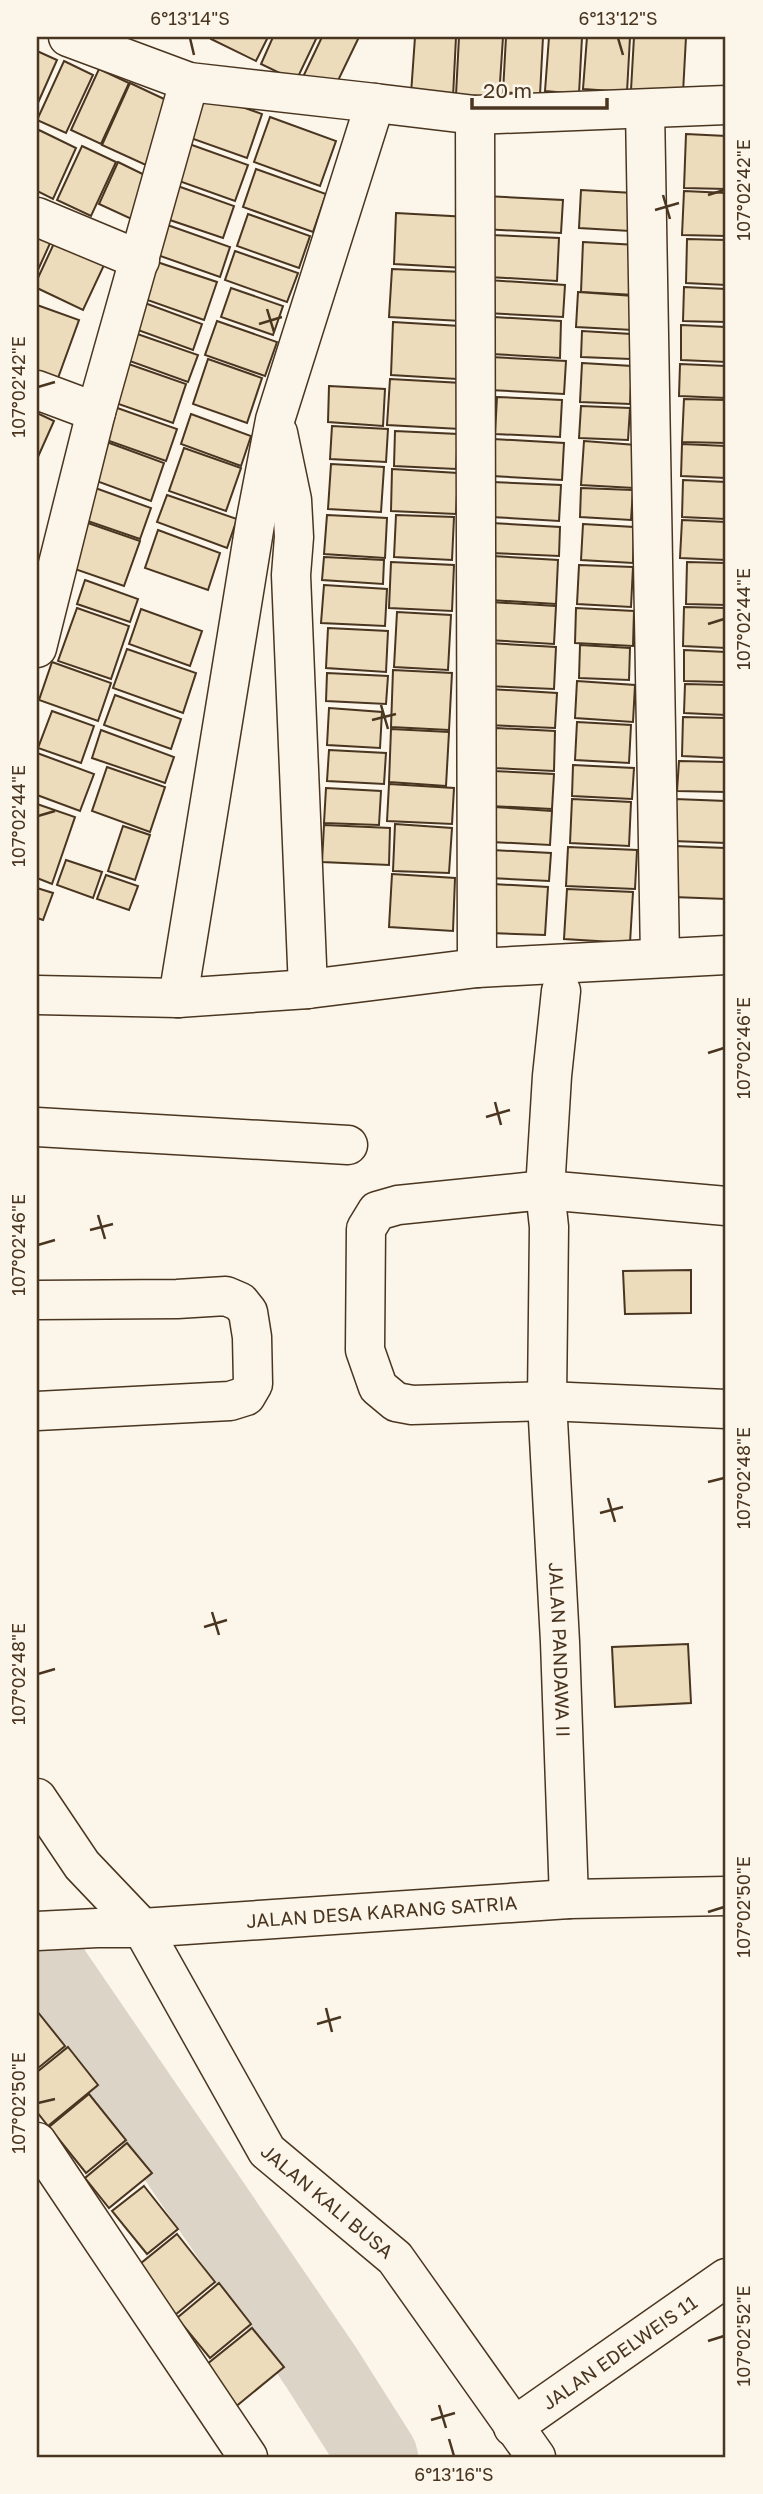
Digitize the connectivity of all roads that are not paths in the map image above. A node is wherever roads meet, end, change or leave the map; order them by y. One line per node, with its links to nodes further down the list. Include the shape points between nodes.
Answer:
1 (68, 37): 2 (street)
2 (189, 82): 3 (street); 8 (street)
3 (375, 103): 6 (street); 11 (street)
4 (726, 105): 5 (street)
5 (645, 109): 6 (street); 15 (street)
6 (475, 115): 16 (street)
7 (37, 217): 8 (street)
8 (140, 260): 10 (street)
9 (37, 390): 10 (street)
10 (96, 412): 12 (street)
11 (275, 420): 17 (street, via 292,499); 20 (street)
12 (46, 571): 13 (street)
13 (37, 648)
14 (726, 955): 15 (street)
15 (660, 957): 16 (street)
16 (477, 968): 17 (street)
17 (308, 989): 20 (street)
18 (561, 991): 23 (street, JALAN PANDAWA II)
19 (37, 995): 20 (street)
20 (178, 998)
21 (37, 1128): 22 (street)
22 (348, 1145)
23 (545, 1190): 24 (street); 26 (street, JALAN PANDAWA II, via 549,1227); 26 (street, via 398,1205 377,1212 366,1229 365,1350 377,1387 396,1402)
24 (726, 1206)
25 (37, 1300): 28 (street, via 226,1296 248,1312 253,1384 246,1396 230,1401)
26 (547, 1401): 27 (street); 31 (street, JALAN PANDAWA II)
27 (726, 1409)
28 (37, 1411)
29 (37, 1798): 32 (street, JALAN KALI BUSA, via 82,1865)
30 (726, 1896): 31 (street, JALAN DESA KARANG SATRIA)
31 (569, 1899): 32 (street, JALAN DESA KARANG SATRIA)
32 (142, 1928): 33 (street, JALAN DESA KARANG SATRIA); 36 (street, JALAN KALI BUSA, via 267,2151 395,2258)
33 (37, 1931)
34 (37, 2142): 37 (street)
35 (726, 2278): 36 (street, JALAN EDELWEIS 11)
36 (513, 2427): 38 (street, JALAN KALI BUSA)
37 (248, 2457)
38 (536, 2457)

